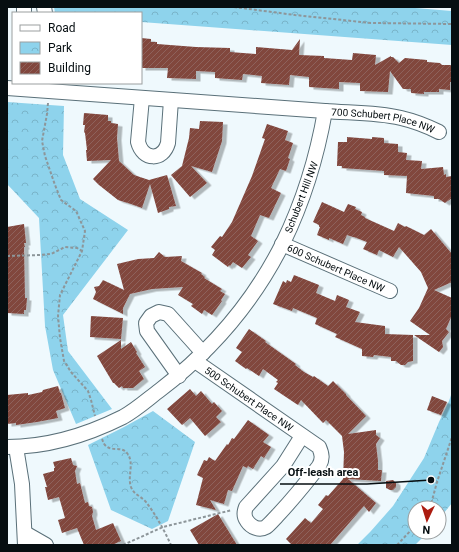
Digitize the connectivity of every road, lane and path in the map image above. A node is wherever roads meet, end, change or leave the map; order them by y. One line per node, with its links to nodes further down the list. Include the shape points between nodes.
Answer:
1 (234, 7): 2 (path, via 371,23)
2 (452, 24)
3 (23, 86): 4 (street); 5 (street)
4 (7, 88)
5 (45, 88): 6 (street); 11 (path, via 47,114 42,141 45,156 62,200 76,211 85,231)
6 (142, 98): 7 (street); 7 (street, via 138,142 142,152 151,156 164,152 167,147)
7 (171, 100): 8 (street)
8 (325, 111): 9 (street, 700 Schubert Place NW, via 384,115 417,122); 10 (street, Schubert Hill NW, via 306,190)
9 (439, 132)
10 (282, 244): 13 (street, 600 Schubert Place NW); 14 (street, Schubert Hill NW, via 243,308)
11 (82, 251): 12 (path, via 66,247 51,254); 16 (path, via 60,295 58,316 64,361 88,392)
12 (7, 256)
13 (390, 291)
14 (199, 357): 15 (street, Schubert Hill NW); 15 (street, 500 Schubert Place NW, via 168,314 159,312 150,316 146,323 147,332); 17 (street, 500 Schubert Place NW)
15 (179, 376): 16 (street, Schubert Hill NW, via 125,416)
16 (98, 429): 19 (street, Schubert Hill NW, via 48,443); 22 (path, via 105,445 128,454 131,488 136,495 145,500)
17 (302, 436): 21 (street, 500 Schubert Place NW, via 282,466); 21 (street, 500 Schubert Place NW, via 319,447 322,456 319,466 303,487 266,527 257,528 248,524 244,515)
18 (452, 437): 20 (path)
19 (12, 447): 24 (street, via 22,484)
20 (432, 500)
21 (245, 510): 22 (path, via 235,509)
22 (163, 527): 26 (path); 27 (path)
23 (407, 534): 28 (path)
24 (25, 539): 25 (street)
25 (46, 545)
26 (123, 545)
27 (171, 545)
28 (397, 545)

